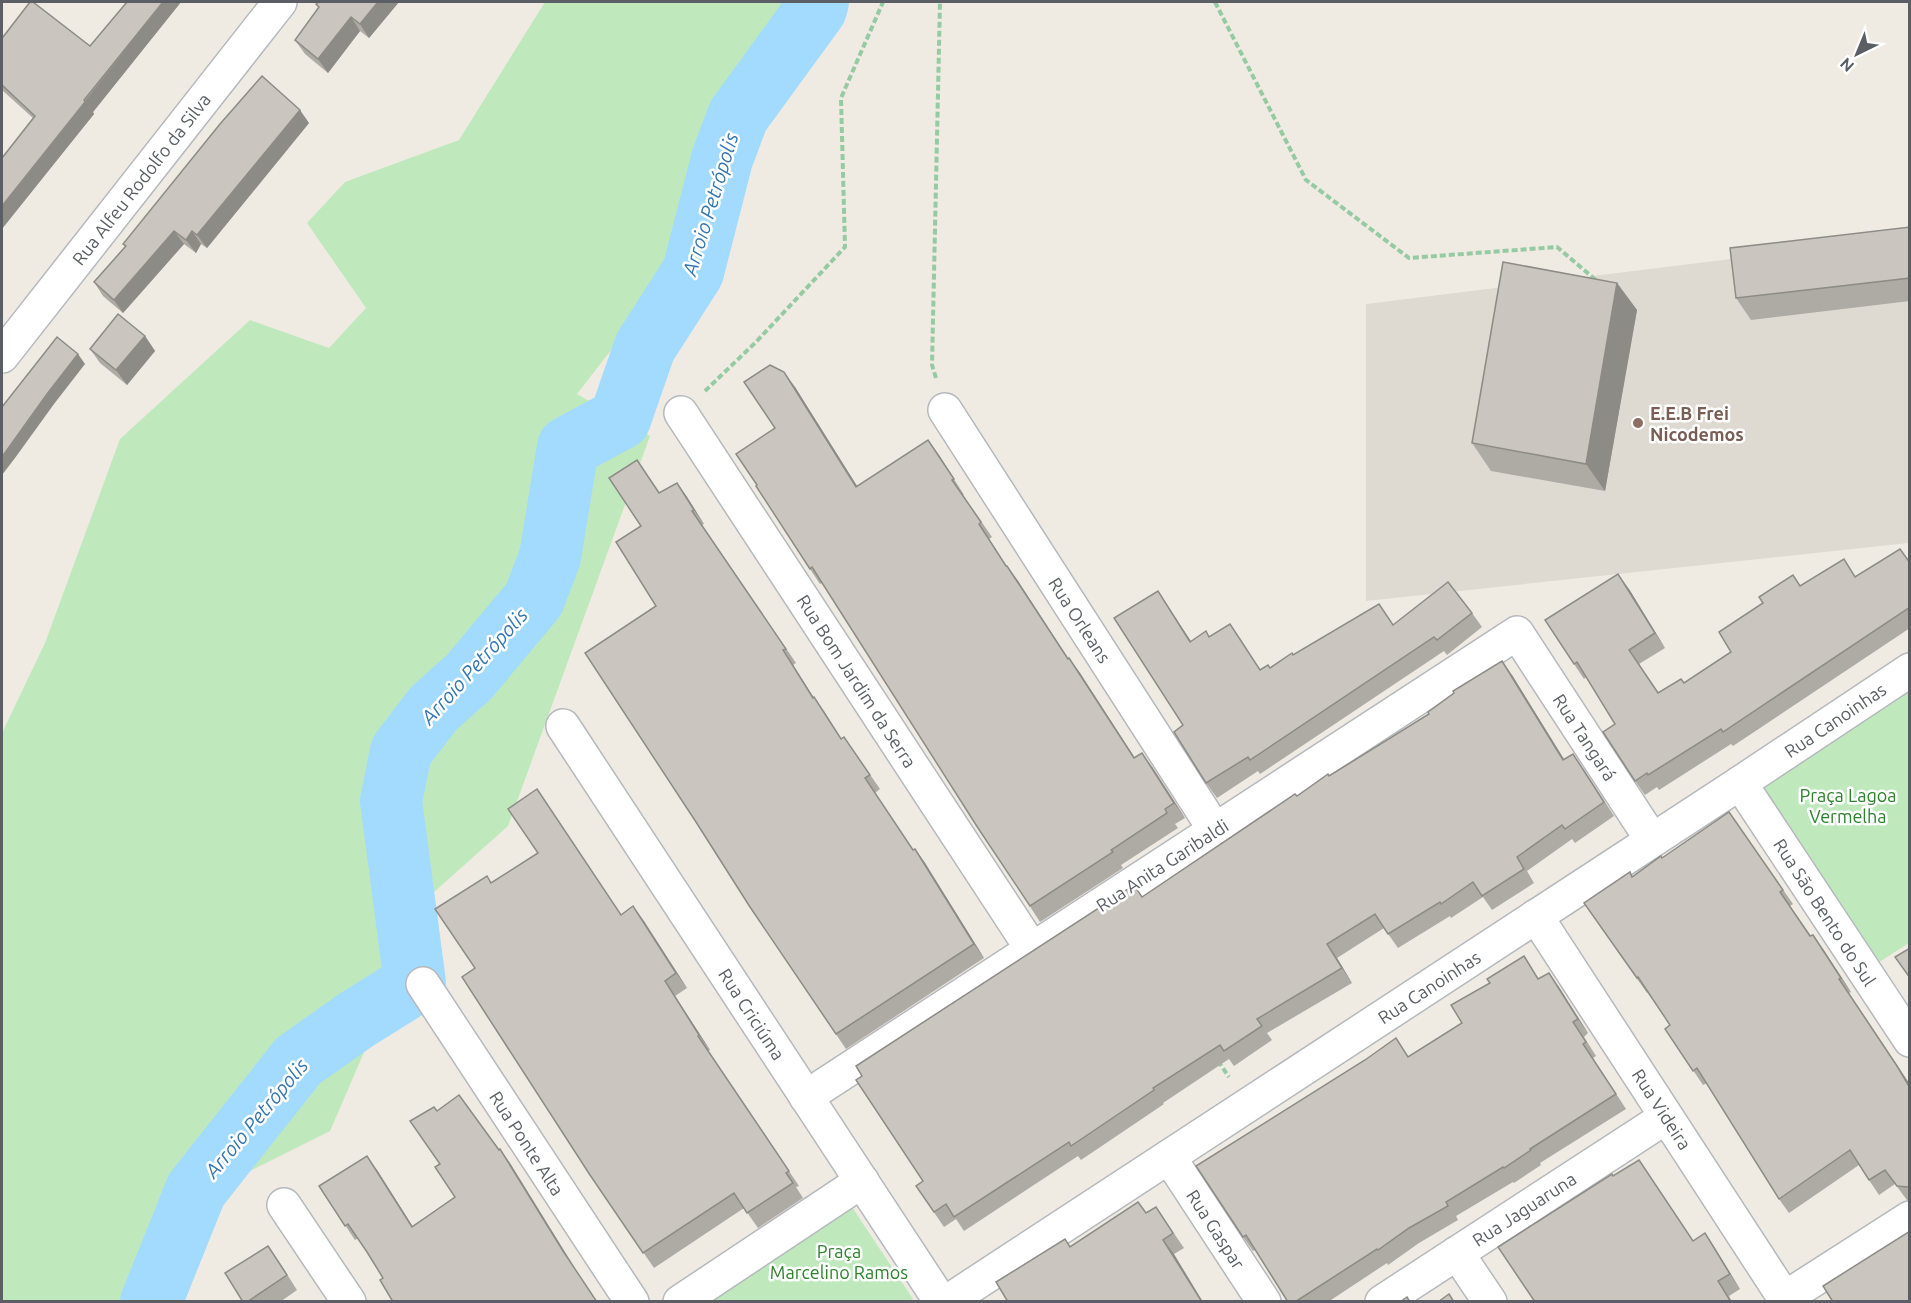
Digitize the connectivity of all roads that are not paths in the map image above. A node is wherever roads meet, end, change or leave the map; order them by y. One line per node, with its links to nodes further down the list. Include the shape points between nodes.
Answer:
1 (280, 2): 2 (street, Rua Alfeu Rodolfo da Silva)
2 (2, 356)
3 (945, 410): 9 (street, Rua Orleans)
4 (681, 413): 12 (street, Rua Bom Jardim da Serra)
5 (1517, 633): 9 (street, Rua Anita Garibaldi); 10 (street, Rua Tangará)
6 (1910, 670): 8 (street, Rua Canoinhas)
7 (563, 726): 15 (street, Rua Criciúma)
8 (1740, 783): 10 (street, Rua Canoinhas); 14 (street, Rua São Bento do Sul)
9 (1215, 830): 12 (street, Rua Anita Garibaldi)
10 (1652, 840): 11 (street, Rua Canoinhas)
11 (1536, 916): 16 (street, Rua Videira); 17 (street, Rua Canoinhas)
12 (1032, 949): 15 (street, Rua Anita Garibaldi)
13 (423, 984): 24 (street, Rua Ponte Alta)
14 (1910, 1040)
15 (806, 1097): 18 (street, Rua Criciúma)
16 (1666, 1117): 21 (street, Rua Jaguaruna); 22 (street, Rua Videira)
17 (1169, 1157): 27 (street, Rua Canoinhas); 28 (street, Rua Gaspar)
18 (862, 1181): 25 (street); 26 (street, Rua Criciúma)
19 (284, 1205): 23 (street)
20 (1910, 1218): 22 (street)
21 (1457, 1252): 29 (street, Rua Jaguaruna); 30 (street)
22 (1786, 1300)
23 (349, 1302)
24 (632, 1302)
25 (680, 1302)
26 (940, 1302)
27 (946, 1302)
28 (1264, 1302)
29 (1382, 1302)
30 (1490, 1302)

